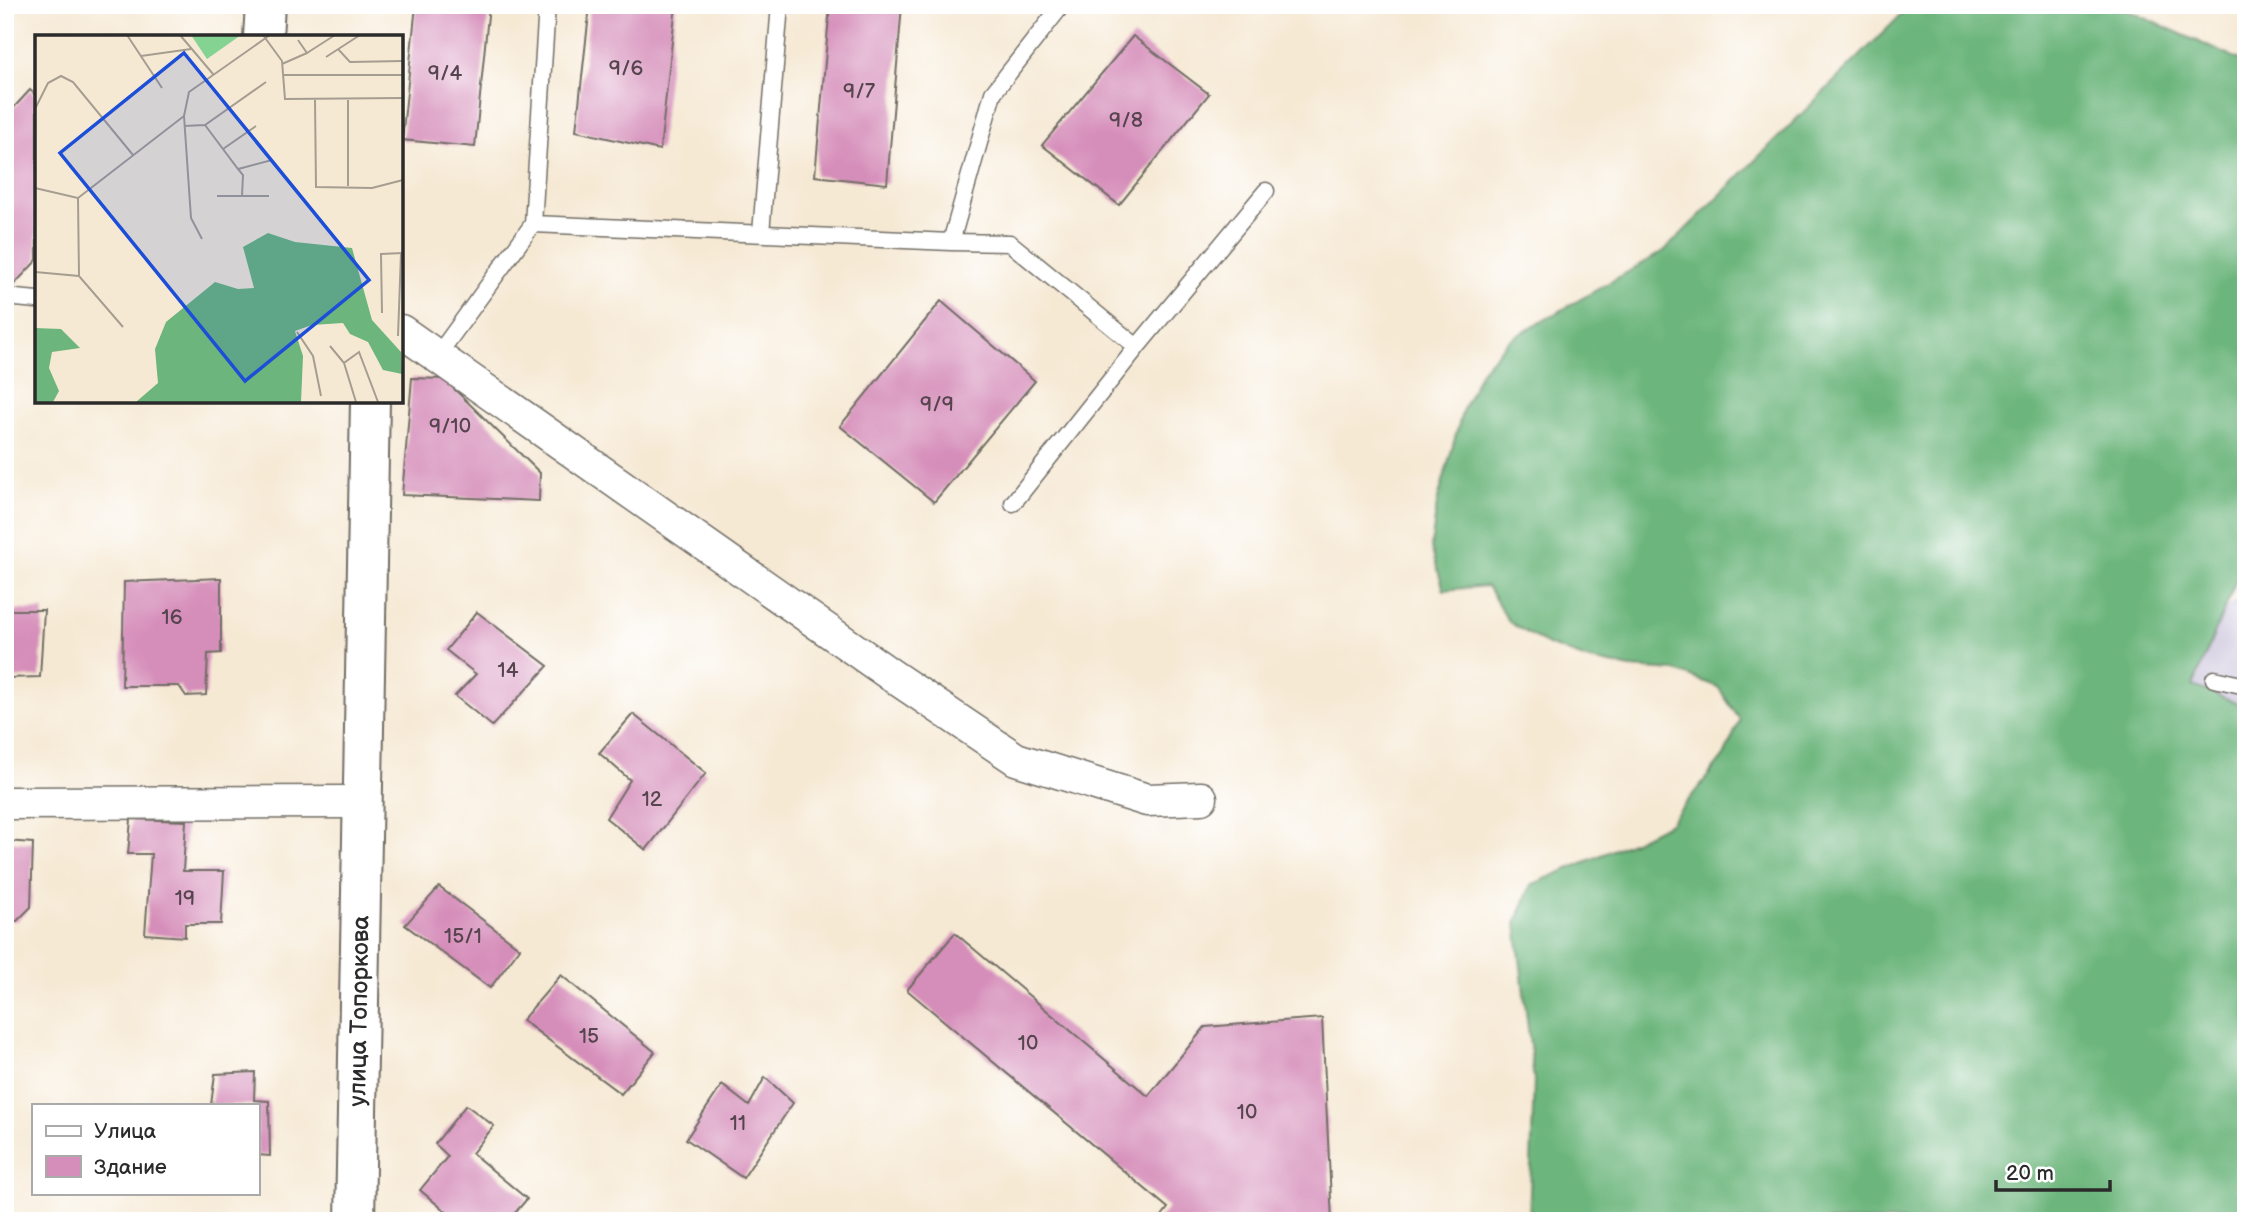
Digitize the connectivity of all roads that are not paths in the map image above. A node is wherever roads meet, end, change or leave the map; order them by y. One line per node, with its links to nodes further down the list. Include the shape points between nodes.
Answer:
1 (265, 5): 5 (main road)
2 (547, 5): 7 (lane)
3 (780, 5): 8 (lane)
4 (1062, 5): 9 (lane, via 993,93)
5 (263, 35)
6 (1266, 191): 13 (lane)
7 (533, 224): 8 (lane); 14 (lane)
8 (761, 233): 9 (lane)
9 (951, 242): 13 (lane, via 1010,243)
10 (5, 297): 11 (lane)
11 (35, 300)
12 (402, 332): 14 (street)
13 (1137, 347): 16 (lane)
14 (437, 356): 19 (street, via 1016,759 1147,800)
15 (370, 402): 20 (main road, улица Топоркова)
16 (1013, 503)
17 (2214, 679): 18 (lane)
18 (2246, 686)
19 (1201, 799)
20 (362, 802): 21 (street); 22 (main road, улица Топоркова)
21 (5, 803)
22 (355, 1221)

